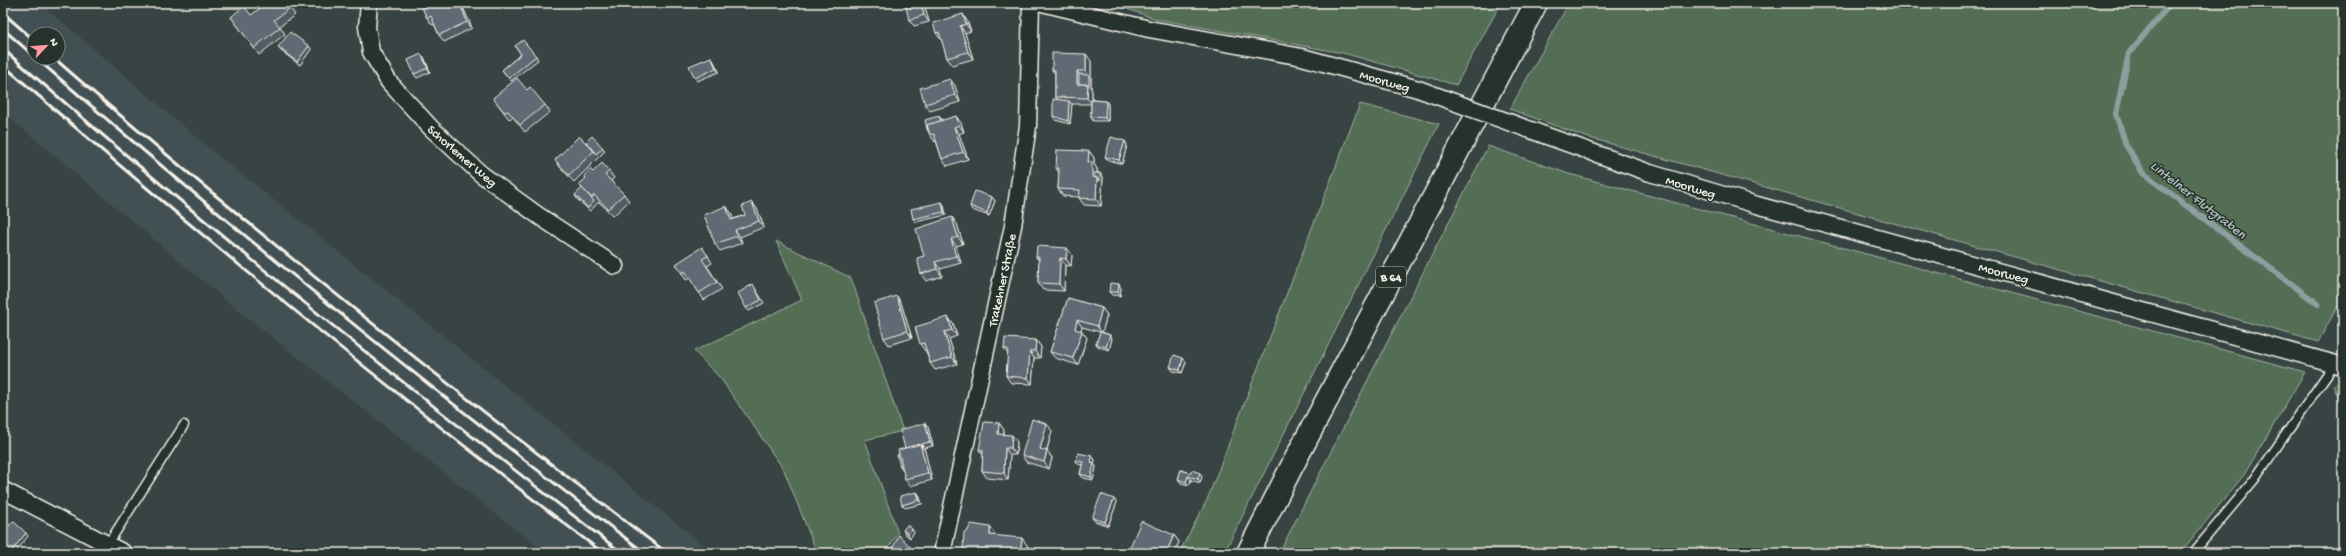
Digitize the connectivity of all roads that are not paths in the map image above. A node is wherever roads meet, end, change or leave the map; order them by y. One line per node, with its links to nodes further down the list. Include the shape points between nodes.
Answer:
1 (369, 3): 5 (street, Schorlemer Weg, via 367,27 371,52 389,82 426,122 481,174)
2 (1031, 3): 11 (street, Trakehner Straße, via 1028,126 1012,226)
3 (1042, 3): 6 (street, Moorweg, bridge, via 1149,29 1302,57 1418,89 1650,173 1757,205)
4 (1536, 3): 12 (main road, B 64, via 1290,468)
5 (615, 266)
6 (2339, 364): 13 (lane, via 2254,480)
7 (184, 425): 9 (lane)
8 (3, 490): 9 (street)
9 (108, 544): 10 (street)
10 (124, 553)
11 (942, 553)
12 (1248, 553)
13 (2193, 553)

